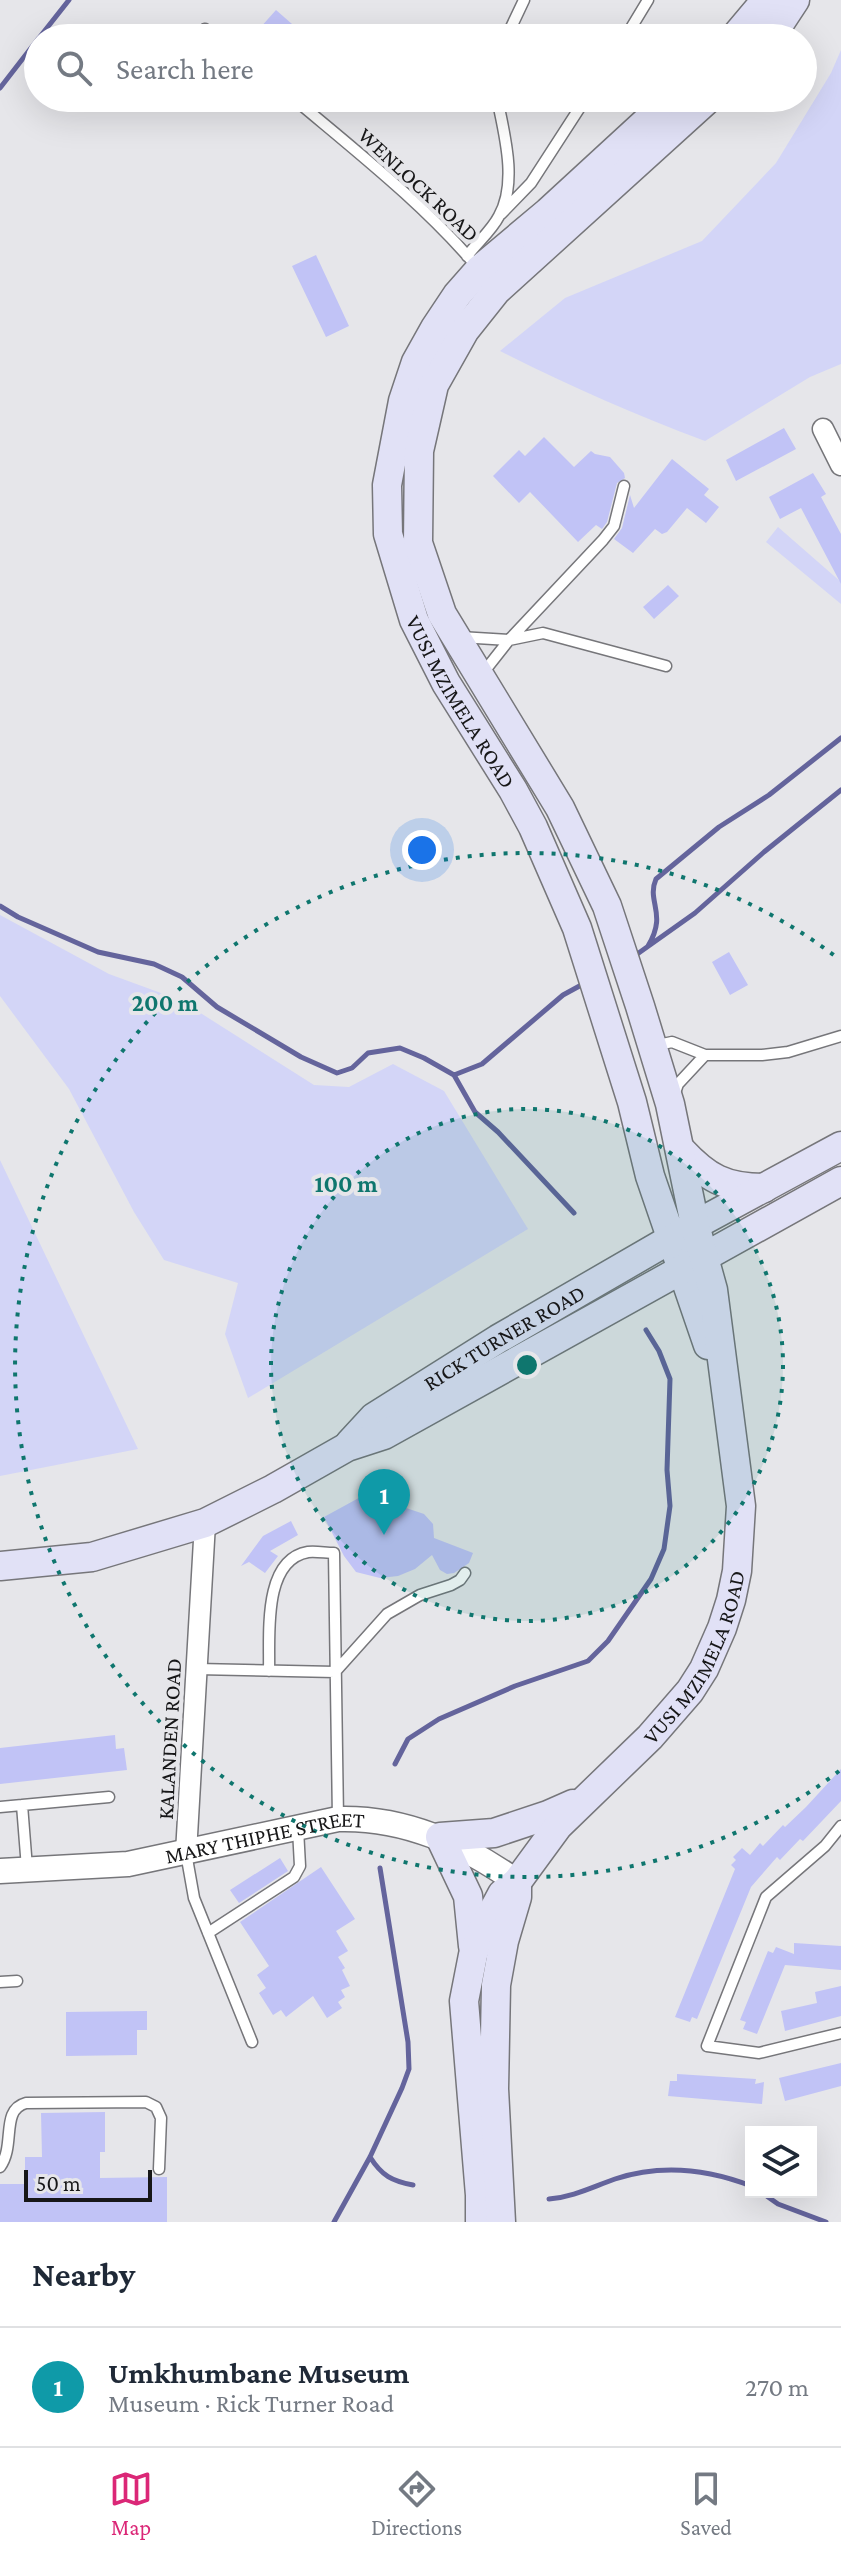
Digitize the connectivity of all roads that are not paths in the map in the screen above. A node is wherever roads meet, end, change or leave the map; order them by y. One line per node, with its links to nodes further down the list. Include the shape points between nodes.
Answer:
1 (524, 0): 5 (lane)
2 (648, 0): 6 (lane)
3 (766, 0): 7 (main road)
4 (795, 0): 8 (main road)
5 (513, 24)
6 (633, 24)
7 (746, 24)
8 (779, 24)
9 (309, 112): 15 (lane, WENLOCK ROAD, via 413,200)
10 (500, 112): 14 (lane, via 508,187)
11 (577, 112): 14 (lane, via 531,183)
12 (657, 112): 15 (main road, VUSI MZIMELA ROAD, via 548,212)
13 (694, 112): 19 (main road, VUSI MZIMELA ROAD, via 496,291 465,330 434,385 419,451 418,543 442,614)
14 (500, 216): 15 (lane)
15 (473, 263): 29 (main road, VUSI MZIMELA ROAD, via 416,362 403,401 387,485 388,534 414,620 533,827 577,928)
16 (823, 429): 17 (street)
17 (841, 465)
18 (624, 486): 20 (lane, via 614,526)
19 (457, 637): 20 (lane); 22 (main road, VUSI MZIMELA ROAD)
20 (509, 640): 21 (lane, via 543,633); 22 (lane)
21 (666, 666)
22 (481, 675): 24 (main road, VUSI MZIMELA ROAD, via 554,797 607,906)
23 (841, 1036): 25 (lane, via 788,1052)
24 (652, 1047): 25 (lane, via 672,1042); 26 (main road, VUSI MZIMELA ROAD)
25 (705, 1055): 26 (lane, via 678,1084)
26 (670, 1104): 28 (main road, VUSI MZIMELA ROAD)
27 (841, 1146): 31 (main road, RICK TURNER ROAD)
28 (681, 1150): 31 (main road, via 726,1185); 32 (main road, VUSI MZIMELA ROAD)
29 (650, 1176): 32 (main road, VUSI MZIMELA ROAD); 34 (main road, via 648,1227)
30 (841, 1181): 33 (main road, RICK TURNER ROAD)
31 (765, 1188): 32 (main road, RICK TURNER ROAD)
32 (684, 1232): 33 (main road, VUSI MZIMELA ROAD); 34 (main road, RICK TURNER ROAD)
33 (694, 1262): 35 (main road, RICK TURNER ROAD); 36 (main road, VUSI MZIMELA ROAD); 37 (main road, VUSI MZIMELA ROAD, via 713,1290)
34 (629, 1263): 38 (main road, RICK TURNER ROAD, via 374,1417)
35 (641, 1293): 36 (main road, via 672,1303); 38 (main road, RICK TURNER ROAD, via 384,1435)
36 (704, 1334): 37 (main road, VUSI MZIMELA ROAD)
37 (723, 1380): 46 (main road, VUSI MZIMELA ROAD, via 741,1506 737,1571 722,1628 704,1669 672,1713)
38 (347, 1447): 39 (main road, RICK TURNER ROAD)
39 (205, 1523): 40 (main road, RICK TURNER ROAD, via 92,1557); 42 (street, KALANDEN ROAD)
40 (0, 1566)
41 (465, 1573): 44 (lane, via 451,1585 387,1614)
42 (197, 1669): 43 (lane); 53 (street, KALANDEN ROAD)
43 (269, 1671): 44 (lane); 44 (lane, via 277,1577 289,1561 307,1552 334,1553)
44 (335, 1672): 49 (lane)
45 (109, 1797): 47 (lane)
46 (584, 1799): 52 (main road, via 494,1833); 56 (main road, VUSI MZIMELA ROAD)
47 (22, 1805): 48 (lane); 54 (lane)
48 (0, 1807)
49 (338, 1819): 51 (street, MARY THIPHE STREET); 52 (street, MARY THIPHE STREET, via 390,1822)
50 (841, 1826): 61 (lane, via 766,1897 707,2046 759,2053)
51 (298, 1827): 53 (street, MARY THIPHE STREET); 57 (lane, via 300,1866 294,1877)
52 (440, 1837): 56 (street, MARY THIPHE STREET); 58 (main road, via 468,1896)
53 (186, 1853): 54 (street, MARY THIPHE STREET, via 128,1864); 57 (lane, KALANDEN ROAD, via 194,1898)
54 (28, 1870): 55 (street, MARY THIPHE STREET)
55 (0, 1871)
56 (517, 1882): 58 (main road, VUSI MZIMELA ROAD, via 497,1901); 66 (main road, VUSI MZIMELA ROAD, via 495,1996)
57 (208, 1933): 62 (lane, KALANDEN ROAD)
58 (473, 1955): 65 (main road, VUSI MZIMELA ROAD, via 464,2001)
59 (17, 1981): 60 (lane)
60 (0, 1982)
61 (841, 2033)
62 (252, 2042)
63 (0, 2167): 64 (lane, via 6,2114 12,2106 146,2102 161,2118)
64 (159, 2169)
65 (480, 2222)
66 (501, 2222)

